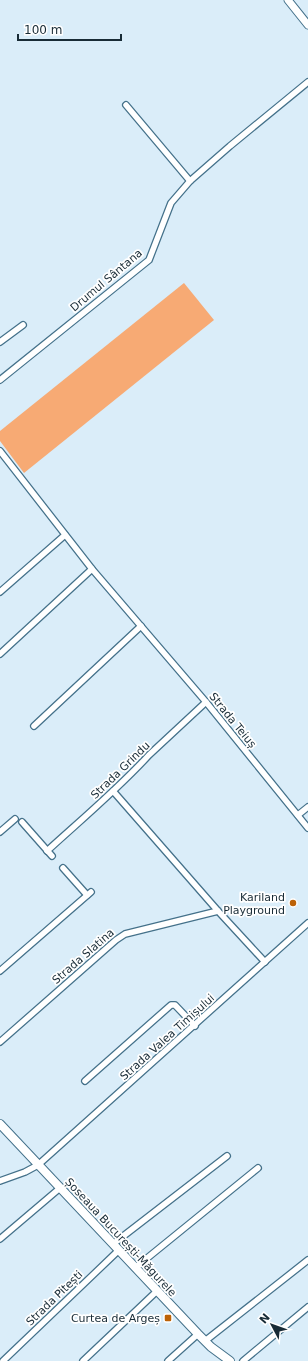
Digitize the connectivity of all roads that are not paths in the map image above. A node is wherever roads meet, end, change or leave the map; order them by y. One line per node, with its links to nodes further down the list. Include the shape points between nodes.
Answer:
1 (288, 0): 2 (street)
2 (308, 25)
3 (308, 82): 5 (street, Drumul Sântana)
4 (126, 104): 5 (street)
5 (190, 181): 8 (street, Drumul Sântana, via 171,203 149,260)
6 (23, 325): 7 (street)
7 (0, 342)
8 (0, 380)
9 (0, 451): 10 (street, Strada Teiuș)
10 (65, 535): 11 (street, Strada Teiuș); 12 (street)
11 (92, 568): 13 (street, Strada Teiuș); 14 (street)
12 (0, 592)
13 (141, 626): 15 (street, Strada Teiuș); 16 (street)
14 (0, 654)
15 (206, 702): 17 (street, Strada Grindu); 19 (street, Strada Teiuș)
16 (34, 726)
17 (113, 791): 24 (street, Strada Grindu); 27 (street)
18 (308, 807): 19 (street)
19 (298, 816): 22 (street, Strada Teiuș)
20 (15, 819): 23 (street)
21 (22, 822): 24 (street)
22 (308, 828)
23 (0, 832)
24 (47, 851): 25 (street)
25 (52, 856)
26 (63, 868): 30 (street, via 89,893)
27 (218, 911): 29 (street); 32 (street, Strada Slatina, via 125,934)
28 (308, 923): 29 (street, Strada Valea Timișului)
29 (265, 962): 31 (street, Strada Valea Timișului)
30 (0, 971)
31 (194, 1026): 33 (street, via 175,1005 171,1005); 36 (street, Strada Valea Timișului)
32 (0, 1042)
33 (85, 1081)
34 (0, 1124): 36 (main road, Șoseaua București-Măgurele)
35 (227, 1156): 41 (street)
36 (38, 1165): 38 (street, Strada Valea Timișului); 39 (main road, Șoseaua București-Măgurele)
37 (258, 1168): 44 (street)
38 (0, 1181)
39 (60, 1188): 40 (street); 41 (main road, Șoseaua București-Măgurele)
40 (0, 1239)
41 (113, 1244): 42 (main road, Șoseaua București-Măgurele)
42 (119, 1250): 44 (main road, Șoseaua București-Măgurele); 49 (street, Strada Pitești)
43 (308, 1260): 48 (street)
44 (136, 1268): 45 (main road, Șoseaua București-Măgurele)
45 (158, 1291): 47 (main road, Șoseaua București-Măgurele); 50 (street)
46 (308, 1307): 53 (street)
47 (198, 1334): 48 (main road, Șoseaua București-Măgurele); 51 (street)
48 (205, 1341): 52 (main road, Șoseaua București-Măgurele)
49 (3, 1361)
50 (83, 1361)
51 (168, 1361)
52 (230, 1361)
53 (243, 1361)

